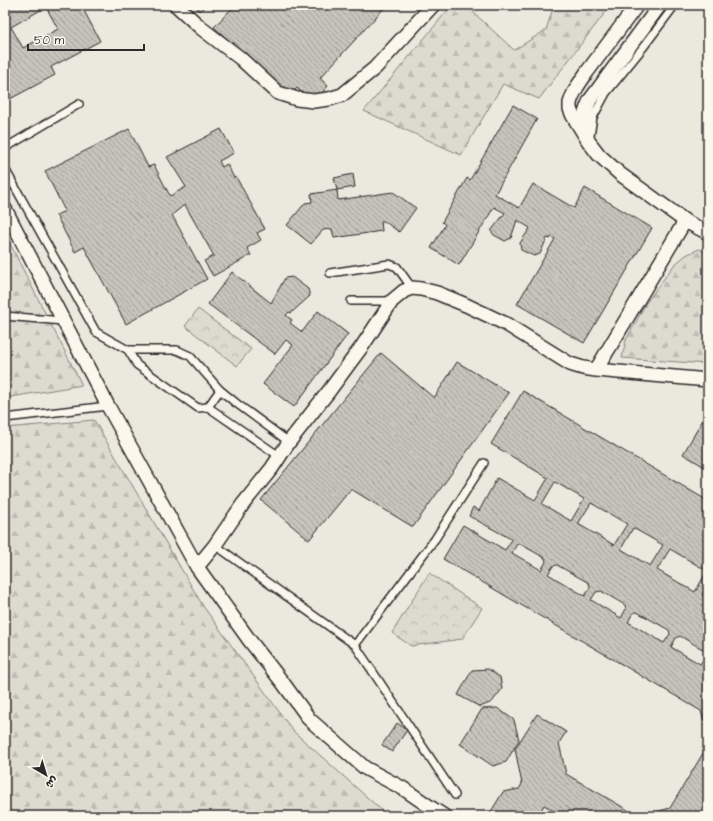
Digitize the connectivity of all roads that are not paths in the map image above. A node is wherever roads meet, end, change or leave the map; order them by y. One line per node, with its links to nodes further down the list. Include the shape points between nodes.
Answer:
1 (176, 5): 2 (street, via 278,93 314,101 342,95 375,68)
2 (434, 5)
3 (637, 5): 7 (street, via 572,97 570,109)
4 (660, 5): 7 (street, via 590,100)
5 (676, 5): 8 (lane, via 606,92 593,116)
6 (79, 104): 9 (lane)
7 (582, 130): 8 (street)
8 (589, 142): 12 (street, via 598,155 620,174)
9 (5, 148)
10 (5, 169): 20 (lane, via 96,332)
11 (5, 209): 19 (street)
12 (685, 221): 13 (street); 21 (street)
13 (708, 233)
14 (330, 273): 15 (lane, via 389,264 397,267)
15 (412, 288): 17 (street); 21 (street, via 466,305 506,324 570,364)
16 (351, 301): 17 (lane)
17 (392, 301): 27 (street, via 363,346)
18 (5, 316): 19 (lane)
19 (64, 321): 24 (street)
20 (128, 350): 23 (lane, via 177,350 190,356); 25 (lane, via 137,365 149,374 198,408)
21 (596, 370): 22 (street)
22 (708, 380)
23 (220, 390): 25 (lane); 27 (lane)
24 (108, 406): 26 (lane); 31 (street)
25 (208, 407): 28 (lane)
26 (5, 418)
27 (289, 442): 28 (street)
28 (279, 456): 30 (street)
29 (484, 463): 32 (lane, via 435,539)
30 (216, 545): 31 (street); 32 (lane)
31 (198, 567): 34 (street, via 310,720 365,768 404,789)
32 (355, 645): 33 (lane)
33 (455, 795)
34 (444, 816)

